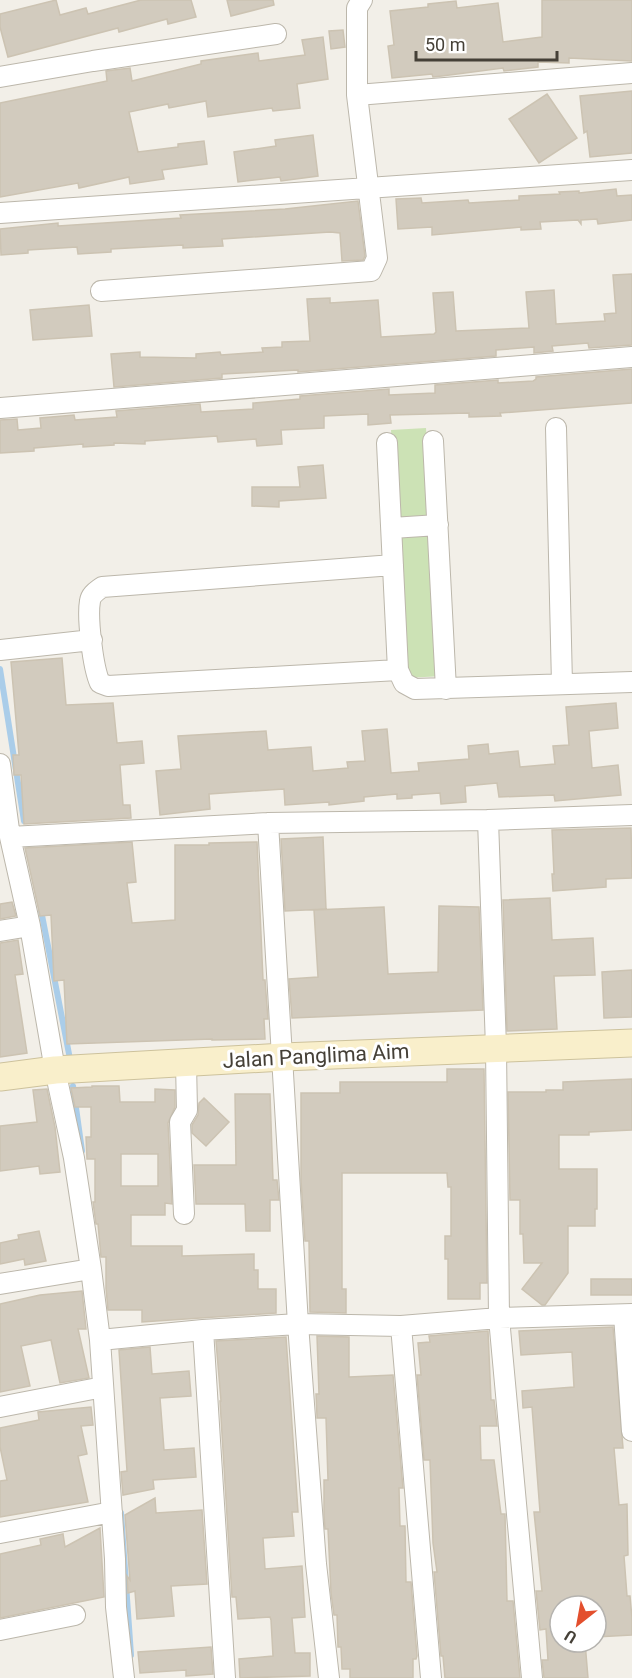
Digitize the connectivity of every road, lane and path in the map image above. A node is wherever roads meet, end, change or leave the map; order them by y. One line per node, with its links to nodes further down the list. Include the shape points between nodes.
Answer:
1 (362, 0): 5 (street, via 357,8)
2 (276, 34): 4 (street)
3 (632, 73): 5 (street)
4 (0, 77)
5 (357, 95): 7 (street)
6 (632, 170): 7 (street)
7 (367, 189): 8 (street); 9 (street, via 376,258 371,271)
8 (0, 213)
9 (100, 291)
10 (632, 357): 11 (street)
11 (0, 408)
12 (556, 428): 22 (street)
13 (433, 441): 15 (street)
14 (387, 443): 16 (street)
15 (438, 525): 16 (street); 23 (street)
16 (392, 528): 17 (street)
17 (393, 565): 18 (street, via 102,587 90,600); 20 (street)
18 (92, 640): 19 (street); 20 (street, via 97,675 100,683 108,686)
19 (0, 651)
20 (398, 670): 23 (street, via 404,682 415,689)
21 (632, 682): 22 (street)
22 (562, 684): 23 (street)
23 (446, 689)
24 (0, 764): 25 (street)
25 (2, 786): 29 (street)
26 (632, 815): 27 (street)
27 (488, 820): 28 (street); 33 (street)
28 (268, 823): 29 (street); 34 (street)
29 (10, 837): 30 (street)
30 (30, 926): 31 (street); 36 (street)
31 (0, 931)
32 (632, 1043): 33 (street, Jalan Panglima Aim)
33 (496, 1047): 34 (street, Jalan Panglima Aim); 42 (street)
34 (283, 1057): 35 (street, Jalan Panglima Aim); 43 (street)
35 (186, 1062): 36 (street, Jalan Panglima Aim); 38 (street, via 187,1110 180,1122)
36 (55, 1070): 37 (street, Jalan Panglima Aim); 39 (street, via 74,1158)
37 (0, 1077)
38 (184, 1214)
39 (91, 1269): 40 (street); 46 (street)
40 (0, 1284)
41 (628, 1314): 42 (street); 49 (street)
42 (499, 1318): 44 (street); 58 (street)
43 (298, 1324): 44 (street); 45 (street); 56 (street, via 316,1564)
44 (401, 1326): 57 (street)
45 (203, 1330): 46 (street); 55 (street)
46 (100, 1340): 47 (street)
47 (103, 1387): 48 (street); 50 (street)
48 (0, 1407)
49 (632, 1431)
50 (112, 1512): 51 (street); 54 (street)
51 (0, 1533)
52 (75, 1615): 53 (street)
53 (0, 1630)
54 (124, 1678)
55 (225, 1678)
56 (329, 1678)
57 (431, 1678)
58 (532, 1678)

